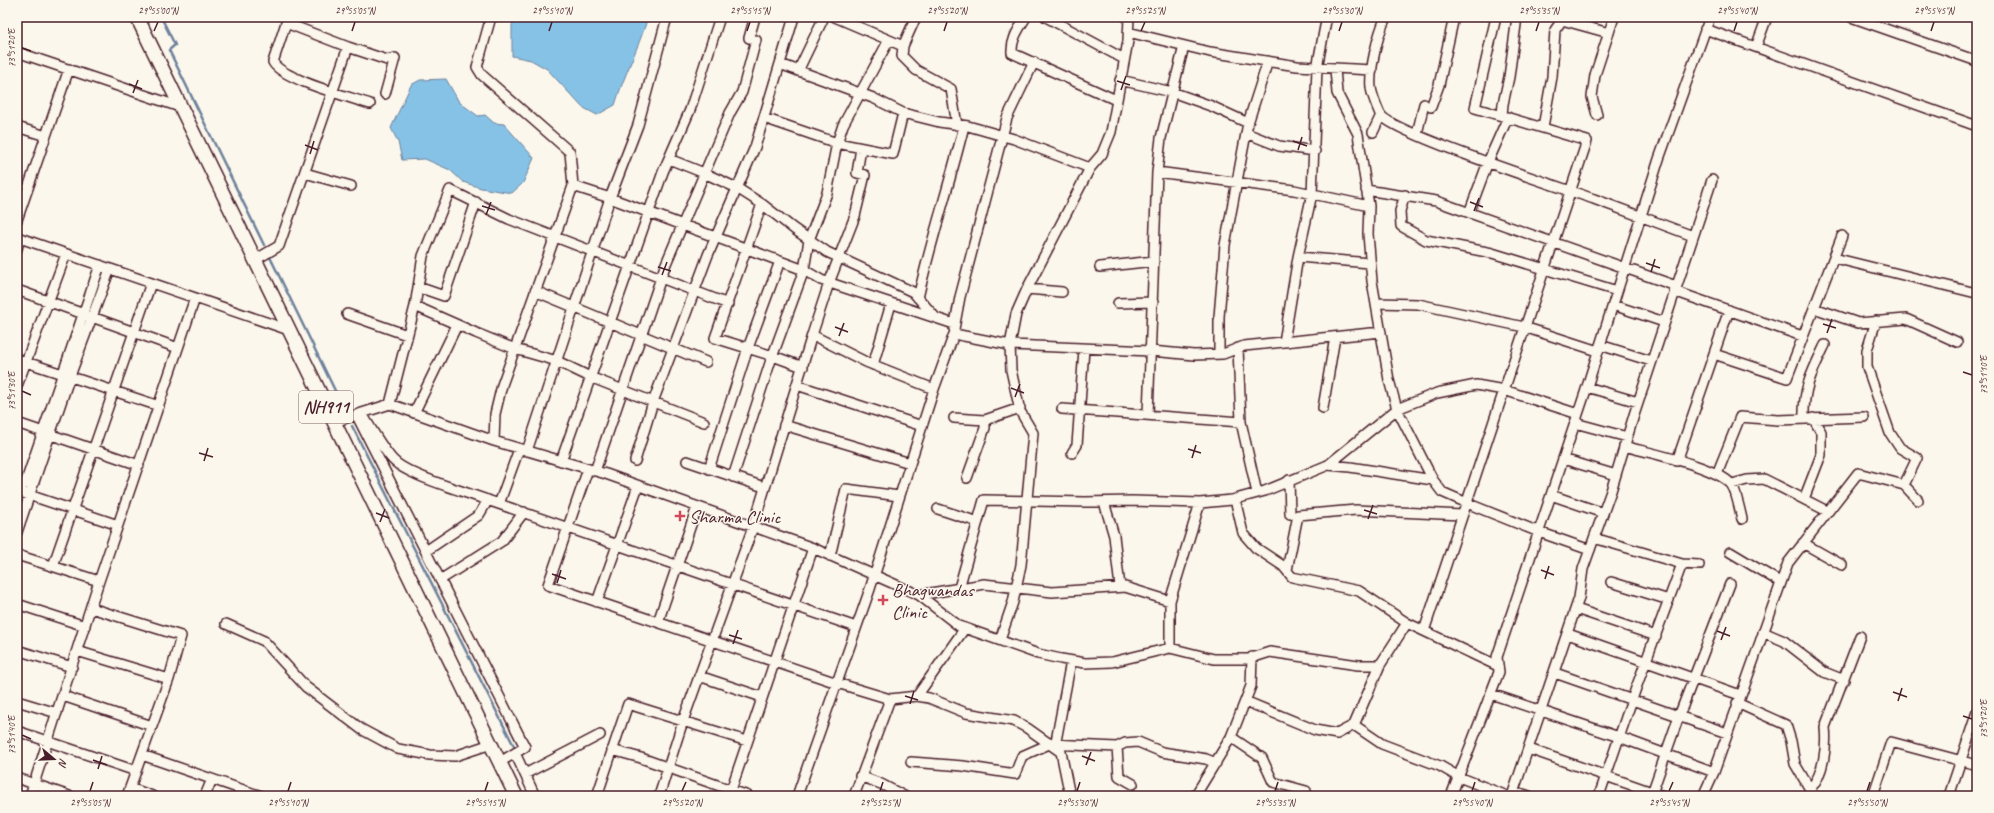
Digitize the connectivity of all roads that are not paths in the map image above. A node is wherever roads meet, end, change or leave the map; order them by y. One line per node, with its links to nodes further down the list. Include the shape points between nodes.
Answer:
1 (137, 17): 49 (highway, NH911)
2 (491, 17): 77 (street, via 477,68 570,152)
3 (667, 17): 83 (street, via 638,125)
4 (720, 17): 68 (street, via 690,110)
5 (755, 17): 73 (street, via 742,92)
6 (794, 17): 36 (street)
7 (824, 17): 41 (street)
8 (835, 17): 26 (street)
9 (916, 17): 27 (street)
10 (1026, 17): 35 (street, via 1011,45 1012,53)
11 (1046, 17): 32 (street)
12 (1129, 17): 24 (street)
13 (1329, 17): 37 (street, via 1326,21)
14 (1386, 17): 40 (street)
15 (1454, 17): 62 (street, via 1439,84)
16 (1496, 17): 53 (street, via 1475,108)
17 (1515, 17): 53 (street, via 1509,77 1502,104)
18 (1614, 17): 25 (street)
19 (1710, 17): 23 (street)
20 (1767, 17): 30 (street)
21 (1851, 17): 34 (street)
22 (1562, 19): 25 (street); 57 (street, via 1555,30 1552,77)
23 (1705, 29): 30 (street); 90 (street)
24 (1128, 32): 28 (street); 32 (street)
25 (1609, 33): 52 (street, via 1595,75 1592,97)
26 (889, 40): 27 (street); 45 (street)
27 (903, 46): 56 (street, via 902,56 916,70 951,89)
28 (1184, 46): 33 (street); 44 (street)
29 (348, 47): 43 (street); 43 (street, via 286,24 273,62 275,67 293,78); 46 (street, via 387,60 395,58)
30 (1756, 47): 58 (street)
31 (17, 52): 38 (street)
32 (1124, 59): 42 (street)
33 (1268, 61): 37 (street); 55 (street)
34 (1977, 61)
35 (1034, 62): 47 (street); 64 (street, via 1007,118)
36 (780, 64): 41 (street); 54 (street)
37 (1317, 68): 39 (street); 67 (street)
38 (69, 69): 49 (street); 63 (street)
39 (1335, 69): 40 (street); 79 (street, via 1337,93 1358,134)
40 (1372, 70): 51 (street, via 1371,89)
41 (798, 71): 45 (street)
42 (1120, 80): 44 (street); 47 (street)
43 (332, 92): 48 (street); 72 (street)
44 (1172, 92): 55 (street); 71 (street, via 1160,138)
45 (859, 93): 50 (street); 65 (street)
46 (385, 94)
47 (1116, 100): 70 (street, via 1111,132 1102,154)
48 (370, 104)
49 (180, 107): 107 (highway, NH911)
50 (903, 113): 56 (street); 66 (street, via 893,154)
51 (1381, 115): 60 (street); 62 (street)
52 (1597, 115)
53 (1505, 116): 57 (street); 69 (street)
54 (764, 118): 65 (street); 78 (street)
55 (1248, 123): 61 (street)
56 (961, 125): 64 (street); 131 (street, via 949,185)
57 (1543, 126): 80 (street, via 1587,140)
58 (1977, 126)
59 (17, 127): 63 (street)
60 (1373, 132)
61 (1246, 133): 67 (street, via 1279,146); 75 (street)
62 (1417, 134): 69 (street)
63 (46, 136): 84 (street)
64 (1002, 136): 70 (street); 149 (street)
65 (837, 143): 66 (street); 98 (street, via 825,199)
66 (861, 148): 104 (street, via 857,172 865,175 855,216)
67 (1315, 151): 81 (street)
68 (669, 159): 73 (street); 88 (street)
69 (1488, 162): 80 (street); 89 (street)
70 (1090, 168): 123 (street)
71 (1157, 172): 75 (street); 108 (street)
72 (305, 173): 76 (street); 107 (street, via 279,246)
73 (704, 173): 78 (street); 92 (street)
74 (1712, 180): 93 (street)
75 (1238, 183): 81 (street); 173 (street, via 1225,245)
76 (351, 186)
77 (573, 186): 83 (street); 95 (street)
78 (737, 188): 86 (street); 96 (street)
79 (1366, 190): 82 (street); 87 (street)
80 (1571, 191): 90 (street); 99 (street)
81 (1312, 194): 87 (street); 105 (street)
82 (1406, 195): 89 (street, via 1436,201); 114 (street, via 1400,212 1401,226 1426,240 1492,253)
83 (610, 198): 88 (street); 102 (street)
84 (20, 199): 91 (street)
85 (476, 202): 95 (street, via 509,219); 121 (street, via 444,296); 121 (street, via 450,190 423,256)
86 (762, 204): 98 (street); 101 (street)
87 (1369, 206): 110 (street)
88 (649, 212): 92 (street); 111 (street)
89 (1469, 213): 99 (street)
90 (1640, 217): 93 (street); 116 (street)
91 (17, 220)
92 (682, 225): 96 (street); 118 (street)
93 (1693, 236): 122 (street)
94 (1842, 236): 106 (street)
95 (555, 237): 102 (street); 126 (street)
96 (715, 237): 101 (street); 125 (street)
97 (19, 238): 100 (street); 103 (street)
98 (810, 240): 104 (street); 117 (street)
99 (1553, 243): 114 (street); 116 (street)
100 (17, 248)
101 (747, 249): 109 (street); 136 (street)
102 (593, 251): 111 (street); 140 (street)
103 (66, 254): 112 (street); 132 (street)
104 (839, 257): 120 (street); 131 (street, via 913,292)
105 (1298, 257): 110 (street); 161 (street)
106 (1834, 258): 129 (street); 141 (street)
107 (255, 260): 152 (highway, NH911)
108 (1154, 261): 113 (street); 133 (street)
109 (780, 262): 117 (street); 166 (street)
110 (1370, 263): 135 (street)
111 (630, 265): 118 (street); 147 (street)
112 (100, 266): 115 (street); 144 (street)
113 (1100, 267)
114 (1544, 268): 127 (street); 151 (street)
115 (110, 269): 119 (street); 144 (street)
116 (1624, 269): 122 (street); 127 (street)
117 (804, 270): 120 (street); 175 (street)
118 (661, 278): 125 (street); 157 (street)
119 (151, 283): 130 (street); 153 (street)
120 (829, 283): 137 (street); 158 (street)
121 (418, 287): 139 (street)
122 (1675, 288): 142 (street); 148 (street)
123 (1027, 289): 128 (street); 163 (street, via 1016,314)
124 (17, 290): 132 (street)
125 (695, 290): 136 (street); 170 (street)
126 (535, 291): 140 (street); 169 (street)
127 (1617, 291): 138 (street)
128 (1062, 292)
129 (1976, 293)
130 (195, 298): 152 (street); 165 (street)
131 (918, 298): 145 (street)
132 (47, 302): 144 (street); 176 (street)
133 (1153, 302): 134 (street); 172 (street)
134 (1118, 303)
135 (1376, 303): 151 (street, via 1418,304); 154 (street)
136 (728, 304): 166 (street, via 715,338)
137 (891, 304): 145 (street); 180 (street)
138 (1613, 305): 148 (street); 168 (street)
139 (415, 306): 150 (street); 156 (street)
140 (575, 306): 147 (street); 177 (street)
141 (1814, 308): 146 (street, via 1858,323); 159 (street)
142 (1729, 310): 159 (street); 174 (street)
143 (347, 314): 156 (street)
144 (87, 316): 153 (street); 182 (street)
145 (936, 318): 149 (street)
146 (1876, 321): 162 (street, via 1906,319); 237 (street, via 1867,350 1867,367 1890,433 1900,448 1917,458)
147 (610, 322): 157 (street); 183 (street)
148 (1664, 322): 178 (street)
149 (954, 324): 155 (street)
150 (457, 325): 169 (street); 200 (street)
151 (1524, 327): 168 (street); 189 (street)
152 (290, 330): 208 (highway, NH911)
153 (134, 332): 165 (street); 190 (street)
154 (1381, 332): 160 (street); 197 (street, via 1389,380)
155 (954, 334): 163 (street); 187 (street)
156 (407, 335): 193 (street)
157 (642, 335): 170 (street); 188 (street)
158 (812, 335): 180 (street); 181 (street)
159 (1802, 336): 174 (street, via 1787,378)
160 (1335, 337): 161 (street); 196 (street)
161 (1284, 342): 167 (street)
162 (1958, 342)
163 (1010, 345): 171 (street); 195 (street, via 1011,370)
164 (1826, 345): 205 (street, via 1809,379 1803,400)
165 (178, 348): 194 (street)
166 (748, 348): 175 (street); 228 (street)
167 (1238, 348): 173 (street); 210 (street)
168 (1599, 348): 178 (street); 186 (street)
169 (515, 349): 177 (street); 215 (street, via 494,414)
170 (674, 349): 179 (street); 191 (street)
171 (1084, 349): 172 (street); 199 (street)
172 (1151, 351): 173 (street, via 1194,355); 202 (street)
173 (1218, 354)
174 (1714, 354): 221 (street)
175 (773, 356): 181 (street); 232 (street)
176 (21, 360): 182 (street); 185 (street)
177 (557, 361): 183 (street); 218 (street)
178 (1651, 361): 192 (street)
179 (706, 362)
180 (874, 365): 187 (street)
181 (802, 367): 184 (street)
182 (66, 375): 190 (street); 214 (street)
183 (590, 377): 188 (street); 222 (street)
184 (797, 385): 212 (street); 213 (street)
185 (17, 386)
186 (1587, 387): 192 (street); 206 (street)
187 (934, 389): 213 (street)
188 (623, 390): 191 (street); 229 (street)
189 (1504, 390): 197 (street, via 1476,385 1437,393); 206 (street); 250 (street)
190 (114, 391): 194 (street); 217 (street)
191 (653, 402): 209 (street); 223 (street)
192 (1638, 402): 216 (street)
193 (390, 404): 200 (street); 201 (street)
194 (158, 406): 226 (street)
195 (1020, 408): 207 (street); 247 (street, via 1034,433)
196 (1323, 408)
197 (1397, 408): 227 (street); 235 (street)
198 (1062, 409): 199 (street)
199 (1080, 410): 202 (street); 219 (street, via 1077,445)
200 (414, 413): 215 (street)
201 (359, 414): 208 (street); 246 (street, via 394,462 415,473); 273 (street)
202 (1148, 415): 210 (street)
203 (1864, 417): 205 (street)
204 (954, 418): 207 (street)
205 (1808, 418): 230 (street, via 1778,420 1740,417); 245 (street, via 1821,432 1821,455)
206 (1576, 419): 216 (street); 220 (street)
207 (985, 420): 233 (street, via 985,428)
208 (334, 422): 353 (highway, NH911)
209 (704, 422)
210 (1241, 422): 241 (street)
211 (17, 423): 214 (street)
212 (784, 425): 225 (street); 239 (street)
213 (922, 426): 225 (street)
214 (46, 433): 217 (street); 240 (street)
215 (494, 441): 218 (street)
216 (1625, 442): 221 (street); 231 (street)
217 (93, 449): 226 (street); 255 (street)
218 (523, 450): 222 (street); 251 (street)
219 (1072, 453)
220 (1563, 459): 231 (street); 242 (street)
221 (1677, 460): 230 (street)
222 (561, 461): 229 (street)
223 (635, 461)
224 (687, 461): 228 (street)
225 (910, 463): 243 (street)
226 (139, 465): 263 (street)
227 (1328, 465): 234 (street); 235 (street)
228 (709, 469): 232 (street)
229 (592, 470): 238 (street); 265 (street)
230 (1717, 474): 236 (street)
231 (1616, 475): 258 (street)
232 (733, 477): 239 (street)
233 (967, 478)
234 (1289, 480): 241 (street); 259 (street)
235 (1433, 480): 250 (street, via 1442,492)
236 (1732, 484): 245 (street, via 1764,479); 261 (street)
237 (1904, 485): 248 (street); 256 (street, via 1858,473)
238 (638, 486): 253 (street); 270 (street)
239 (764, 487): 264 (street)
240 (22, 493): 255 (street); 266 (street)
241 (1257, 493): 244 (street)
242 (1551, 495): 258 (street); 267 (street)
243 (899, 496): 276 (street, via 846,489); 283 (street)
244 (1235, 499): 252 (street); 282 (street, via 1243,533 1256,548)
245 (1804, 499): 256 (street)
246 (488, 500): 251 (street); 273 (street, via 478,515)
247 (1026, 500): 249 (street); 262 (street, via 984,500); 292 (street, via 1021,565)
248 (1918, 500)
249 (1104, 502): 252 (street); 290 (street, via 1114,536)
250 (1466, 502): 260 (street); 267 (street)
251 (499, 504): 257 (street)
252 (1200, 504): 295 (street)
253 (697, 507): 264 (street); 281 (street)
254 (938, 509): 262 (street)
255 (72, 510): 263 (street); 280 (street)
256 (1827, 511): 269 (street)
257 (524, 512): 265 (street); 284 (street, via 502,541)
258 (1603, 513): 268 (street)
259 (1290, 514)
260 (1462, 515): 282 (street, via 1356,510 1298,515); 307 (street)
261 (1742, 519)
262 (978, 522): 291 (street)
263 (118, 525): 285 (street)
264 (753, 527): 271 (street); 289 (street)
265 (568, 528): 270 (street); 296 (street, via 548,585)
266 (17, 532)
267 (1539, 532): 272 (street); 322 (street, via 1497,657)
268 (1594, 538): 272 (street); 277 (street)
269 (1803, 543): 279 (street); 287 (street, via 1788,563)
270 (617, 545): 281 (street); 296 (street)
271 (813, 548): 276 (street); 298 (street)
272 (1590, 550): 300 (street, via 1583,569)
273 (426, 551): 284 (street)
274 (1730, 552): 287 (street)
275 (17, 555): 280 (street)
276 (830, 556): 283 (street)
277 (1682, 564): 278 (street); 294 (street)
278 (1699, 565)
279 (1842, 565)
280 (53, 566): 285 (street)
281 (676, 566): 289 (street); 301 (street)
282 (1287, 570): 302 (street, via 1292,577 1359,591)
283 (874, 575): 293 (street); 305 (street)
284 (440, 580): 358 (street, via 526,747)
285 (99, 581): 299 (street)
286 (1611, 582): 294 (street)
287 (1780, 582): 308 (street)
288 (1730, 584): 326 (street)
289 (732, 585): 298 (street); 312 (street)
290 (1120, 587): 292 (street, via 1052,592); 295 (street)
291 (959, 588): 292 (street, via 984,584); 293 (street)
292 (1016, 588): 313 (street)
293 (919, 595): 306 (street)
294 (1669, 600): 310 (street)
295 (1170, 601): 314 (street)
296 (597, 602): 301 (street)
297 (17, 604): 304 (street)
298 (794, 605): 305 (street); 320 (street)
299 (91, 608): 304 (street); 327 (street, via 181,636)
300 (1576, 609): 309 (street); 310 (street)
301 (658, 622): 312 (street)
302 (1407, 623): 307 (street); 321 (street)
303 (226, 624): 353 (street, via 264,641 306,687 361,729 398,749 430,755 455,756)
304 (85, 626): 316 (street)
305 (856, 627): 329 (street)
306 (965, 628): 313 (street); 332 (street)
307 (1424, 631): 322 (street)
308 (1763, 632): 328 (street, via 1784,641 1824,672); 335 (street)
309 (1568, 634): 319 (street); 324 (street)
310 (1656, 636): 319 (street)
311 (1860, 636): 328 (street)
312 (712, 640): 320 (street); 325 (street)
313 (1000, 640): 318 (street, via 1038,654)
314 (1170, 648): 317 (street, via 1214,659); 318 (street, via 1112,662 1085,664)
315 (17, 650): 323 (street)
316 (77, 651): 323 (street); 327 (street)
317 (1252, 658): 321 (street, via 1270,652 1358,665); 338 (street, via 1251,686)
318 (1071, 661): 354 (street, via 1056,741)
319 (1646, 661): 326 (street); 337 (street)
320 (774, 662): 329 (street); 333 (street)
321 (1380, 664): 344 (street)
322 (1498, 666): 330 (street, via 1499,672)
323 (72, 668): 331 (street)
324 (1555, 673): 337 (street); 339 (street)
325 (700, 676): 333 (street); 343 (street)
326 (1694, 678): 335 (street); 342 (street)
327 (169, 679): 345 (street)
328 (1844, 680): 378 (street, via 1825,727 1826,741)
329 (837, 683): 334 (street); 392 (street)
330 (1491, 694): 339 (street); 372 (street)
331 (63, 696): 341 (street); 345 (street)
332 (917, 696): 334 (street); 354 (street, via 930,698 966,713 1014,721)
333 (762, 697): 352 (street)
334 (890, 699): 370 (street)
335 (1739, 699): 347 (street); 378 (street, via 1786,726 1795,764)
336 (17, 700): 341 (street)
337 (1632, 700): 342 (street); 350 (street)
338 (1245, 701): 344 (street, via 1315,730 1337,734); 349 (street)
339 (1542, 711): 350 (street); 356 (street)
340 (1977, 712): 361 (street)
341 (57, 713): 351 (street)
342 (1679, 716): 347 (street); 360 (street)
343 (683, 721): 352 (street); 357 (street, via 628,704); 366 (street)
344 (1354, 725): 372 (street, via 1382,744 1440,766)
345 (152, 726): 359 (street)
346 (17, 731): 351 (street)
347 (1727, 733): 368 (street)
348 (600, 735): 369 (street)
349 (1231, 737): 364 (street); 397 (street, via 1262,758 1273,782 1306,791)
350 (1619, 737): 360 (street); 371 (street)
351 (48, 741): 367 (street); 375 (street)
352 (747, 741): 379 (street)
353 (491, 744): 362 (highway, NH911)
354 (1051, 744): 355 (street); 363 (street, via 1022,756 1015,774); 395 (street, via 1061,752)
355 (1117, 747): 364 (street, via 1125,743 1138,742 1162,752); 376 (street, via 1119,776)
356 (1529, 749): 371 (street); 381 (street)
357 (612, 750): 366 (street); 389 (street)
358 (515, 753): 362 (street); 369 (street)
359 (142, 755): 367 (street); 374 (street)
360 (1665, 755): 368 (street); 380 (street)
361 (1961, 760): 365 (street); 403 (street, via 1891,742); 404 (street)
362 (500, 762): 387 (highway, NH911)
363 (911, 762)
364 (1216, 763): 396 (street)
365 (1977, 765)
366 (668, 768): 379 (street); 390 (street)
367 (136, 770): 377 (street)
368 (1714, 772): 402 (street)
369 (524, 774): 388 (street)
370 (860, 776): 393 (street); 394 (street)
371 (1606, 776): 380 (street); 400 (street)
372 (1459, 777): 381 (street, via 1507,796); 398 (street)
373 (17, 778): 375 (street)
374 (212, 779): 385 (street); 386 (street)
375 (34, 784): 382 (street); 383 (street)
376 (1133, 784)
377 (129, 792): 384 (street)
378 (1812, 792)
379 (729, 793): 391 (street)
380 (1651, 794): 401 (street)
381 (1513, 795): 399 (street)
382 (30, 796)
383 (69, 796)
384 (152, 796)
385 (205, 796)
386 (261, 796)
387 (516, 796)
388 (535, 796)
389 (597, 796)
390 (659, 796)
391 (748, 796)
392 (797, 796)
393 (854, 796)
394 (904, 796)
395 (1070, 796)
396 (1195, 796)
397 (1305, 796)
398 (1451, 796)
399 (1529, 796)
400 (1599, 796)
401 (1663, 796)
402 (1703, 796)
403 (1873, 796)
404 (1949, 796)

